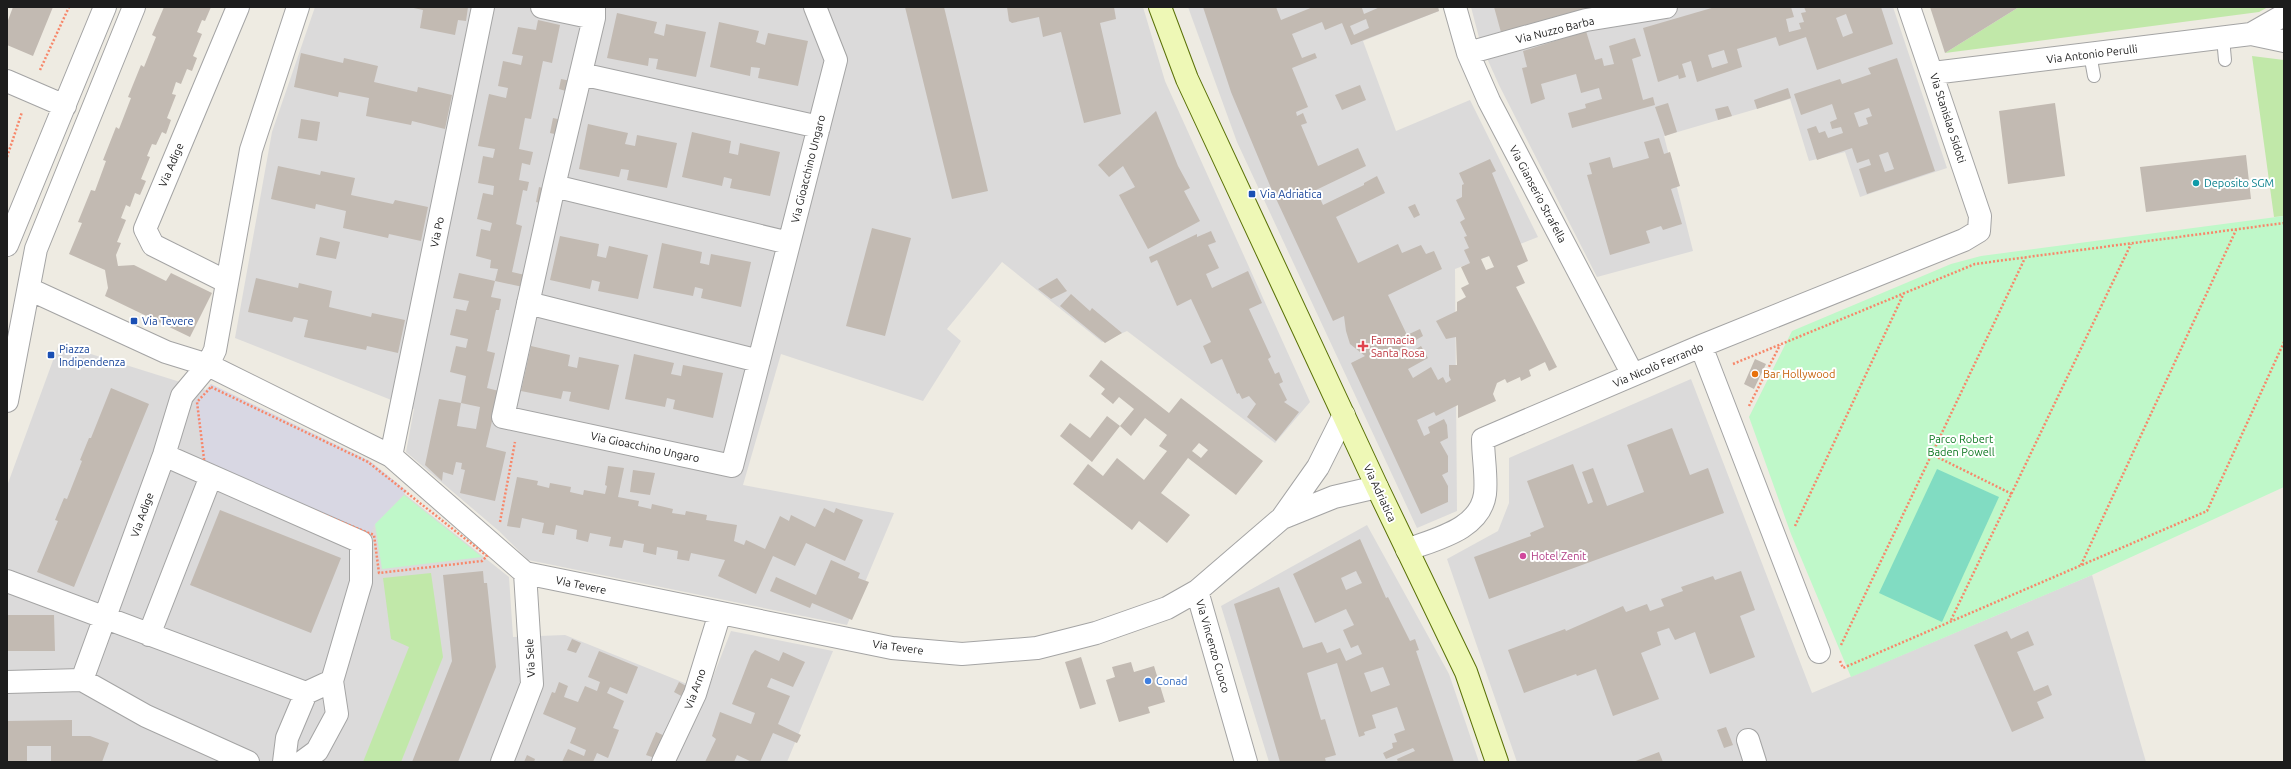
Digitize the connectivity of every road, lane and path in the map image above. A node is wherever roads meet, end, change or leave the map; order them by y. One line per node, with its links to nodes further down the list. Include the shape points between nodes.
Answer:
1 (68, 7): 25 (path)
2 (105, 7): 26 (street)
3 (134, 7): 38 (street, via 36,249)
4 (238, 7): 37 (street, Via Adige, via 145,229 153,245)
5 (298, 7): 37 (street, Via Adige, via 251,150)
6 (483, 7): 54 (street, Via Po)
7 (542, 7): 13 (street)
8 (815, 7): 27 (street, Via Gioacchino Ungaro, via 836,60)
9 (1160, 7): 50 (street, Via Adriatica, via 1187,79)
10 (1455, 7): 18 (street, Via Gianserio Strafella)
11 (1666, 7): 18 (street, Via Nuzzo Barba, via 1586,20)
12 (1909, 7): 21 (street, Via Stanislao Sidoti)
13 (594, 13): 22 (street, Via Gioacchino Ungaro)
14 (2282, 17): 15 (street, Via Antonio Perulli)
15 (2251, 34): 16 (street, Via Antonio Perulli); 17 (street, Via Antonio Perulli)
16 (2222, 38): 19 (street, Via Antonio Perulli); 20 (lane)
17 (2284, 41)
18 (1468, 52): 47 (street, Via Gianserio Strafella, via 1489,101)
19 (2090, 54): 21 (street, Via Antonio Perulli); 23 (lane)
20 (2225, 60)
21 (1933, 73): 32 (street, Via Stanislao Sidoti, via 1980,216)
22 (581, 74): 27 (street); 29 (street, Via Gioacchino Ungaro)
23 (2094, 76)
24 (7, 81): 25 (street)
25 (31, 91): 26 (street); 28 (path)
26 (64, 106): 35 (street)
27 (819, 127): 33 (street, Via Gioacchino Ungaro)
28 (7, 157)
29 (554, 186): 33 (street); 40 (street, Via Gioacchino Ungaro)
30 (2284, 223): 31 (path)
31 (2237, 229): 34 (path); 62 (path)
32 (1979, 231): 43 (street, Via Nicolò Ferrando, via 1964,240)
33 (789, 243): 44 (street, Via Gioacchino Ungaro)
34 (2131, 243): 36 (path); 57 (path)
35 (7, 245)
36 (2025, 257): 39 (path, via 1975,264); 52 (path)
37 (228, 282): 45 (street, Via Adige, via 215,350)
38 (29, 289): 45 (street, Via Tevere, via 166,352); 48 (street)
39 (1905, 293): 42 (path); 59 (path)
40 (528, 303): 44 (street); 51 (street, Via Gioacchino Ungaro, via 503,417)
41 (2284, 342): 62 (path, via 2207,511)
42 (1780, 344): 46 (path); 49 (path)
43 (1701, 346): 47 (street, Via Nicolò Ferrando); 71 (street)
44 (759, 361): 51 (street, Via Gioacchino Ungaro, via 732,466)
45 (208, 365): 53 (street, Via Adige, via 182,396); 54 (street, Via Tevere)
46 (1728, 366)
47 (1633, 375): 61 (street, Via Nicolò Ferrando, via 1483,439 1485,494 1481,510 1458,530)
48 (7, 401)
49 (1745, 413)
50 (1344, 415): 56 (street, Via Adriatica); 58 (street, Via Vincenzo Cuoco, via 1318,468)
51 (519, 420): 60 (path, via 500,523)
52 (1931, 454): 57 (path); 70 (path)
53 (164, 455): 55 (street); 67 (street, Via Adige)
54 (391, 456): 60 (street, Via Tevere)
55 (211, 476): 69 (street); 73 (street, via 361,542 361,582)
56 (1377, 487): 58 (street, Via Vincenzo Cuoco, via 1334,497); 61 (street, Via Adriatica)
57 (2012, 494): 68 (path)
58 (1282, 518): 65 (street, Via Vincenzo Cuoco)
59 (1795, 527)
60 (489, 550): 60 (path, via 482,561 379,573 374,535 205,467 197,402 211,387 368,462); 63 (street, Via Tevere)
61 (1407, 550): 83 (street, Via Adriatica, via 1466,672)
62 (2081, 565): 68 (path)
63 (525, 573): 66 (street, Via Tevere); 80 (street, Via Sele, via 532,684)
64 (7, 581): 67 (street)
65 (1197, 591): 66 (street, Via Tevere, via 1167,608 1088,635 1037,648 962,654 892,648); 82 (street, Via Vincenzo Cuoco)
66 (720, 613): 81 (street, Via Arno, via 695,694)
67 (104, 619): 69 (street); 72 (street, Via Adige)
68 (1951, 621): 71 (path, via 1843,668)
69 (149, 635): 75 (street)
70 (1840, 646)
71 (1829, 655)
72 (82, 680): 74 (street); 77 (street, via 146,716)
73 (332, 681): 75 (street); 79 (street, via 337,714 317,751)
74 (7, 682)
75 (306, 693): 78 (street, via 287,738)
76 (1748, 740): 84 (street)
77 (248, 762)
78 (284, 762)
79 (302, 762)
80 (502, 762)
81 (663, 762)
82 (1246, 762)
83 (1497, 762)
84 (1755, 762)

